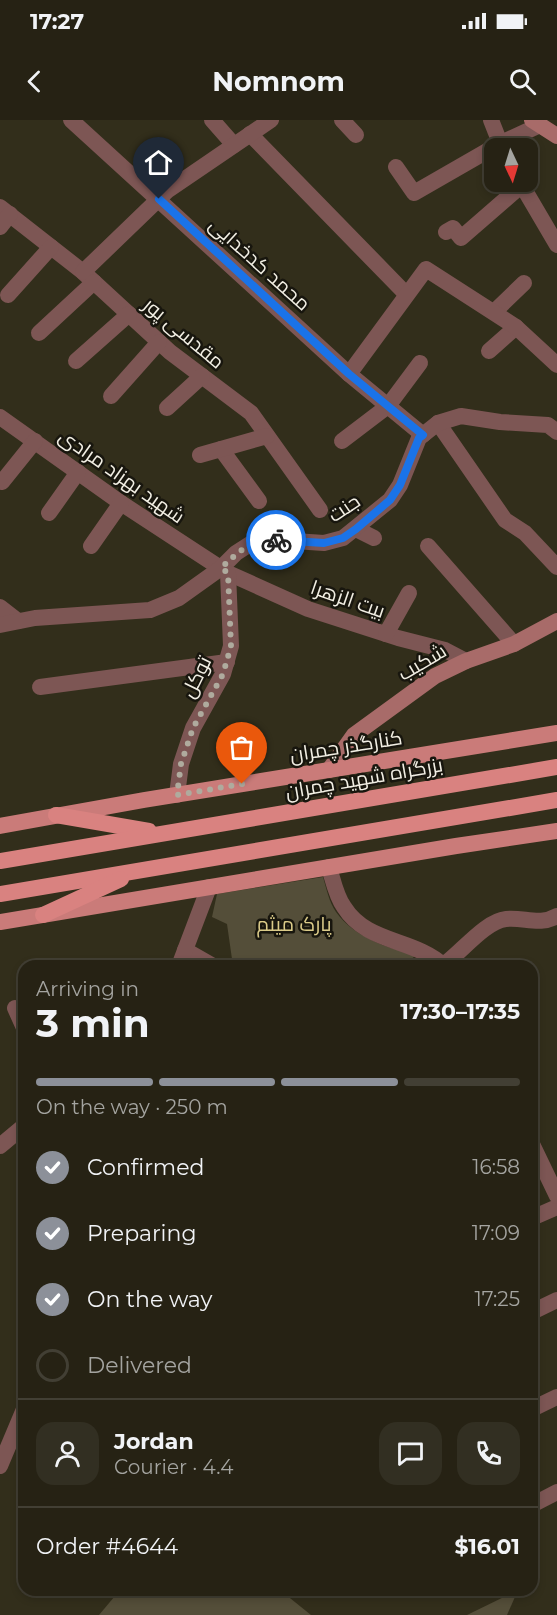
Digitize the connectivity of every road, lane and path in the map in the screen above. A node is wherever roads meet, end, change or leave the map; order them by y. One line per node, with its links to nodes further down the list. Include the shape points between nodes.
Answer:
1 (71, 120): 17 (street, محمد کدخدایی)
2 (212, 120): 12 (street)
3 (271, 120): 7 (street)
4 (342, 120): 8 (street)
5 (491, 120): 10 (street)
6 (536, 122): 9 (main road); 11 (street)
7 (250, 134): 12 (street); 24 (street)
8 (356, 135)
9 (557, 135)
10 (499, 138)
11 (513, 138)
12 (234, 146): 17 (street)
13 (484, 156): 14 (street, via 414,193)
14 (396, 167)
15 (511, 192): 19 (street, via 461,238 453,228)
16 (526, 192): 20 (street)
17 (159, 199): 22 (street); 35 (street, محمد کدخدایی)
18 (3, 216): 21 (street, مقدسی پور)
19 (446, 232)
20 (557, 245)
21 (51, 247): 22 (street, مقدسی پور); 25 (street)
22 (89, 277): 27 (street, مقدسی پور); 29 (street)
23 (524, 283): 26 (street)
24 (406, 294): 26 (street, via 426,269); 35 (street)
25 (8, 295)
26 (494, 312): 28 (street)
27 (129, 314): 30 (street, مقدسی پور); 32 (street)
28 (516, 327): 31 (street); 34 (street)
29 (39, 333)
30 (159, 342): 36 (street, مقدسی پور); 37 (street)
31 (489, 351)
32 (76, 361)
33 (420, 363): 38 (street)
34 (557, 365)
35 (349, 374): 38 (street, محمد کدخدایی)
36 (202, 376): 39 (street); 43 (street, مقدسی پور, via 251,413)
37 (111, 396)
38 (388, 406): 44 (street, محمد کدخدایی); 46 (street)
39 (167, 408)
40 (0, 417): 45 (street, شهید بهزاد مرادی)
41 (438, 423): 42 (street, via 461,416 548,425); 44 (street); 59 (street, via 505,520 525,533)
42 (557, 432)
43 (267, 436): 47 (street); 53 (street, مقدسی پور)
44 (421, 436): 55 (street, جنت, via 390,500)
45 (35, 441): 49 (street, شهید بهزاد مرادی); 50 (street)
46 (342, 441)
47 (221, 449): 48 (street); 51 (street)
48 (200, 456)
49 (78, 472): 52 (street, شهید بهزاد مرادی); 54 (street)
50 (2, 482)
51 (259, 501)
52 (121, 503): 57 (street); 60 (street, شهید بهزاد مرادی)
53 (320, 510)
54 (48, 513)
55 (356, 529): 56 (street); 60 (street, جنت, via 343,538 324,543 279,540 250,544 236,553)
56 (374, 538)
57 (91, 546)
58 (428, 546): 67 (street)
59 (557, 567)
60 (224, 571): 63 (street, جنت, via 150,610); 66 (street, بیت الزهرا, via 308,609); 69 (street, توکل, via 231,646)
61 (409, 593): 66 (street)
62 (0, 607): 63 (street)
63 (18, 621): 65 (street, جنت)
64 (557, 621): 67 (main road, شکیب)
65 (0, 626)
66 (386, 634): 68 (street, بیت الزهرا, via 444,650)
67 (514, 644): 68 (main road, شکیب)
68 (466, 661): 73 (main road, شکیب, via 435,676 354,735)
69 (227, 662): 70 (street); 74 (street, توکل, via 193,728 181,764)
70 (40, 687)
71 (557, 733): 73 (main road, کنارگذر چمران)
72 (557, 767): 79 (highway, بزرگراه شهید چمران)
73 (329, 770): 74 (main road, کنارگذر چمران)
74 (177, 795): 76 (main road, کنارگذر چمران)
75 (557, 800): 82 (highway)
76 (56, 815): 77 (main road, کنارگذر چمران); 79 (highway)
77 (0, 826)
78 (557, 831): 81 (main road)
79 (162, 834): 80 (highway, بزرگراه شهید چمران)
80 (0, 861)
81 (329, 867): 83 (main road); 89 (street, via 344,907 367,931 428,953)
82 (143, 870): 84 (highway); 85 (highway)
83 (209, 887): 85 (main road); 88 (street)
84 (0, 894)
85 (43, 915): 87 (main road)
86 (557, 916): 90 (street, via 539,922 505,919 488,927)
87 (0, 922)
88 (182, 958)
89 (436, 960)
90 (450, 960)
91 (15, 1008): 92 (street)
92 (18, 1015)
93 (18, 1132): 94 (street)
94 (0, 1146)
95 (538, 1156): 96 (street)
96 (557, 1196)
97 (557, 1208): 98 (street)
98 (538, 1216)
99 (557, 1300): 100 (street)
100 (538, 1309)
101 (557, 1397): 102 (street)
102 (538, 1405)
103 (18, 1423): 104 (street)
104 (0, 1466)
105 (557, 1492): 106 (street)
106 (538, 1502)

